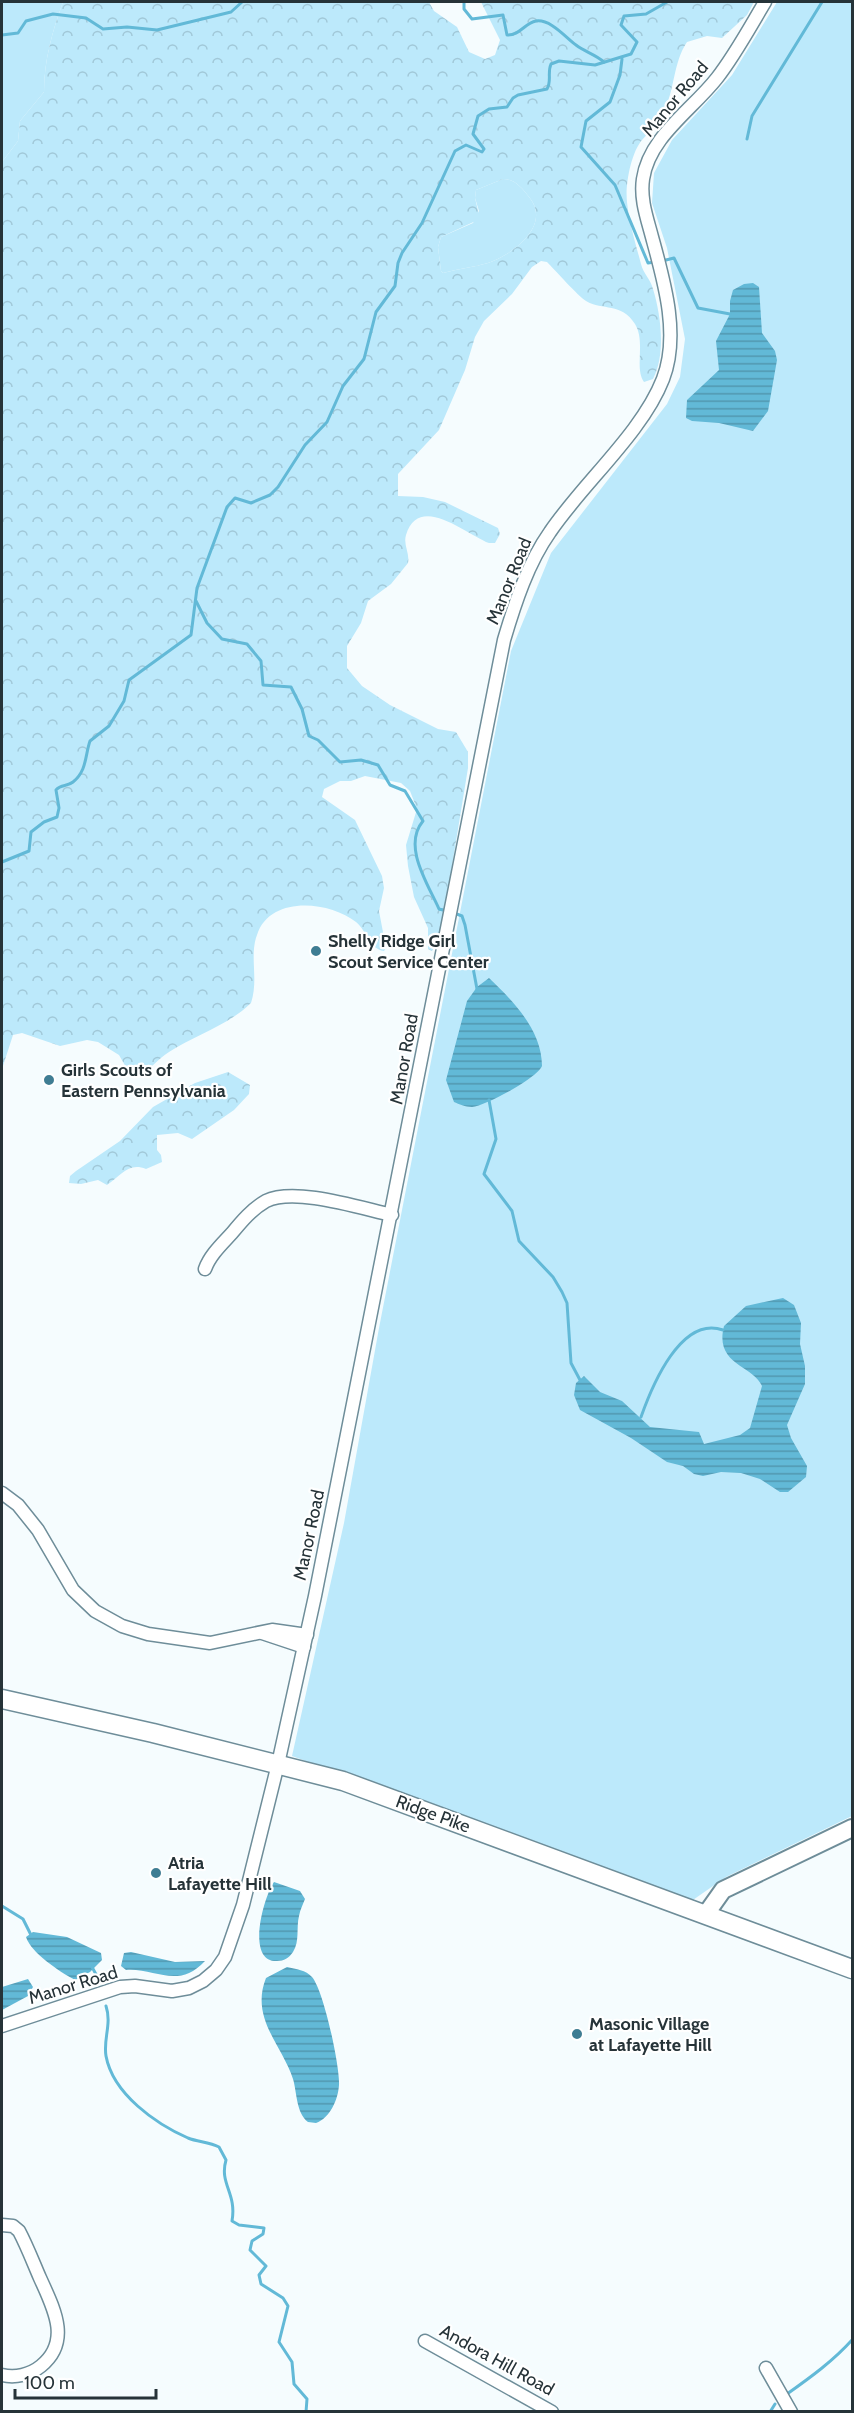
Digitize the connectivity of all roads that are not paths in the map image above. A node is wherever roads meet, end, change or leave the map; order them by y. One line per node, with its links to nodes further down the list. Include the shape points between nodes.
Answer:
1 (765, 2): 2 (street, Manor Road, via 725,68 665,134 645,170 643,200 670,329 667,367 647,408 538,550 510,622 495,680)
2 (392, 1215): 3 (street, via 305,1198 278,1197 252,1211 214,1253); 5 (street, Manor Road)
3 (205, 1269)
4 (2, 1493): 5 (street, via 18,1504 38,1530 73,1590 104,1617 140,1632 210,1643 278,1630)
5 (305, 1641): 7 (street, Manor Road)
6 (2, 1699): 7 (main road, Ridge Pike)
7 (278, 1764): 9 (main road, Ridge Pike, via 342,1781); 11 (street, Manor Road, via 243,1905 228,1950 216,1970 196,1985 180,1990 120,1987)
8 (852, 1828): 9 (street, via 723,1890)
9 (706, 1914): 10 (main road, Ridge Pike)
10 (852, 1969)
11 (2, 2026)
12 (2, 2225): 15 (street, via 19,2231 55,2311 59,2333 52,2354 43,2365 23,2375)
13 (425, 2341): 16 (street, Andora Hill Road)
14 (766, 2368): 17 (street)
15 (2, 2375)
16 (552, 2412)
17 (791, 2412)

